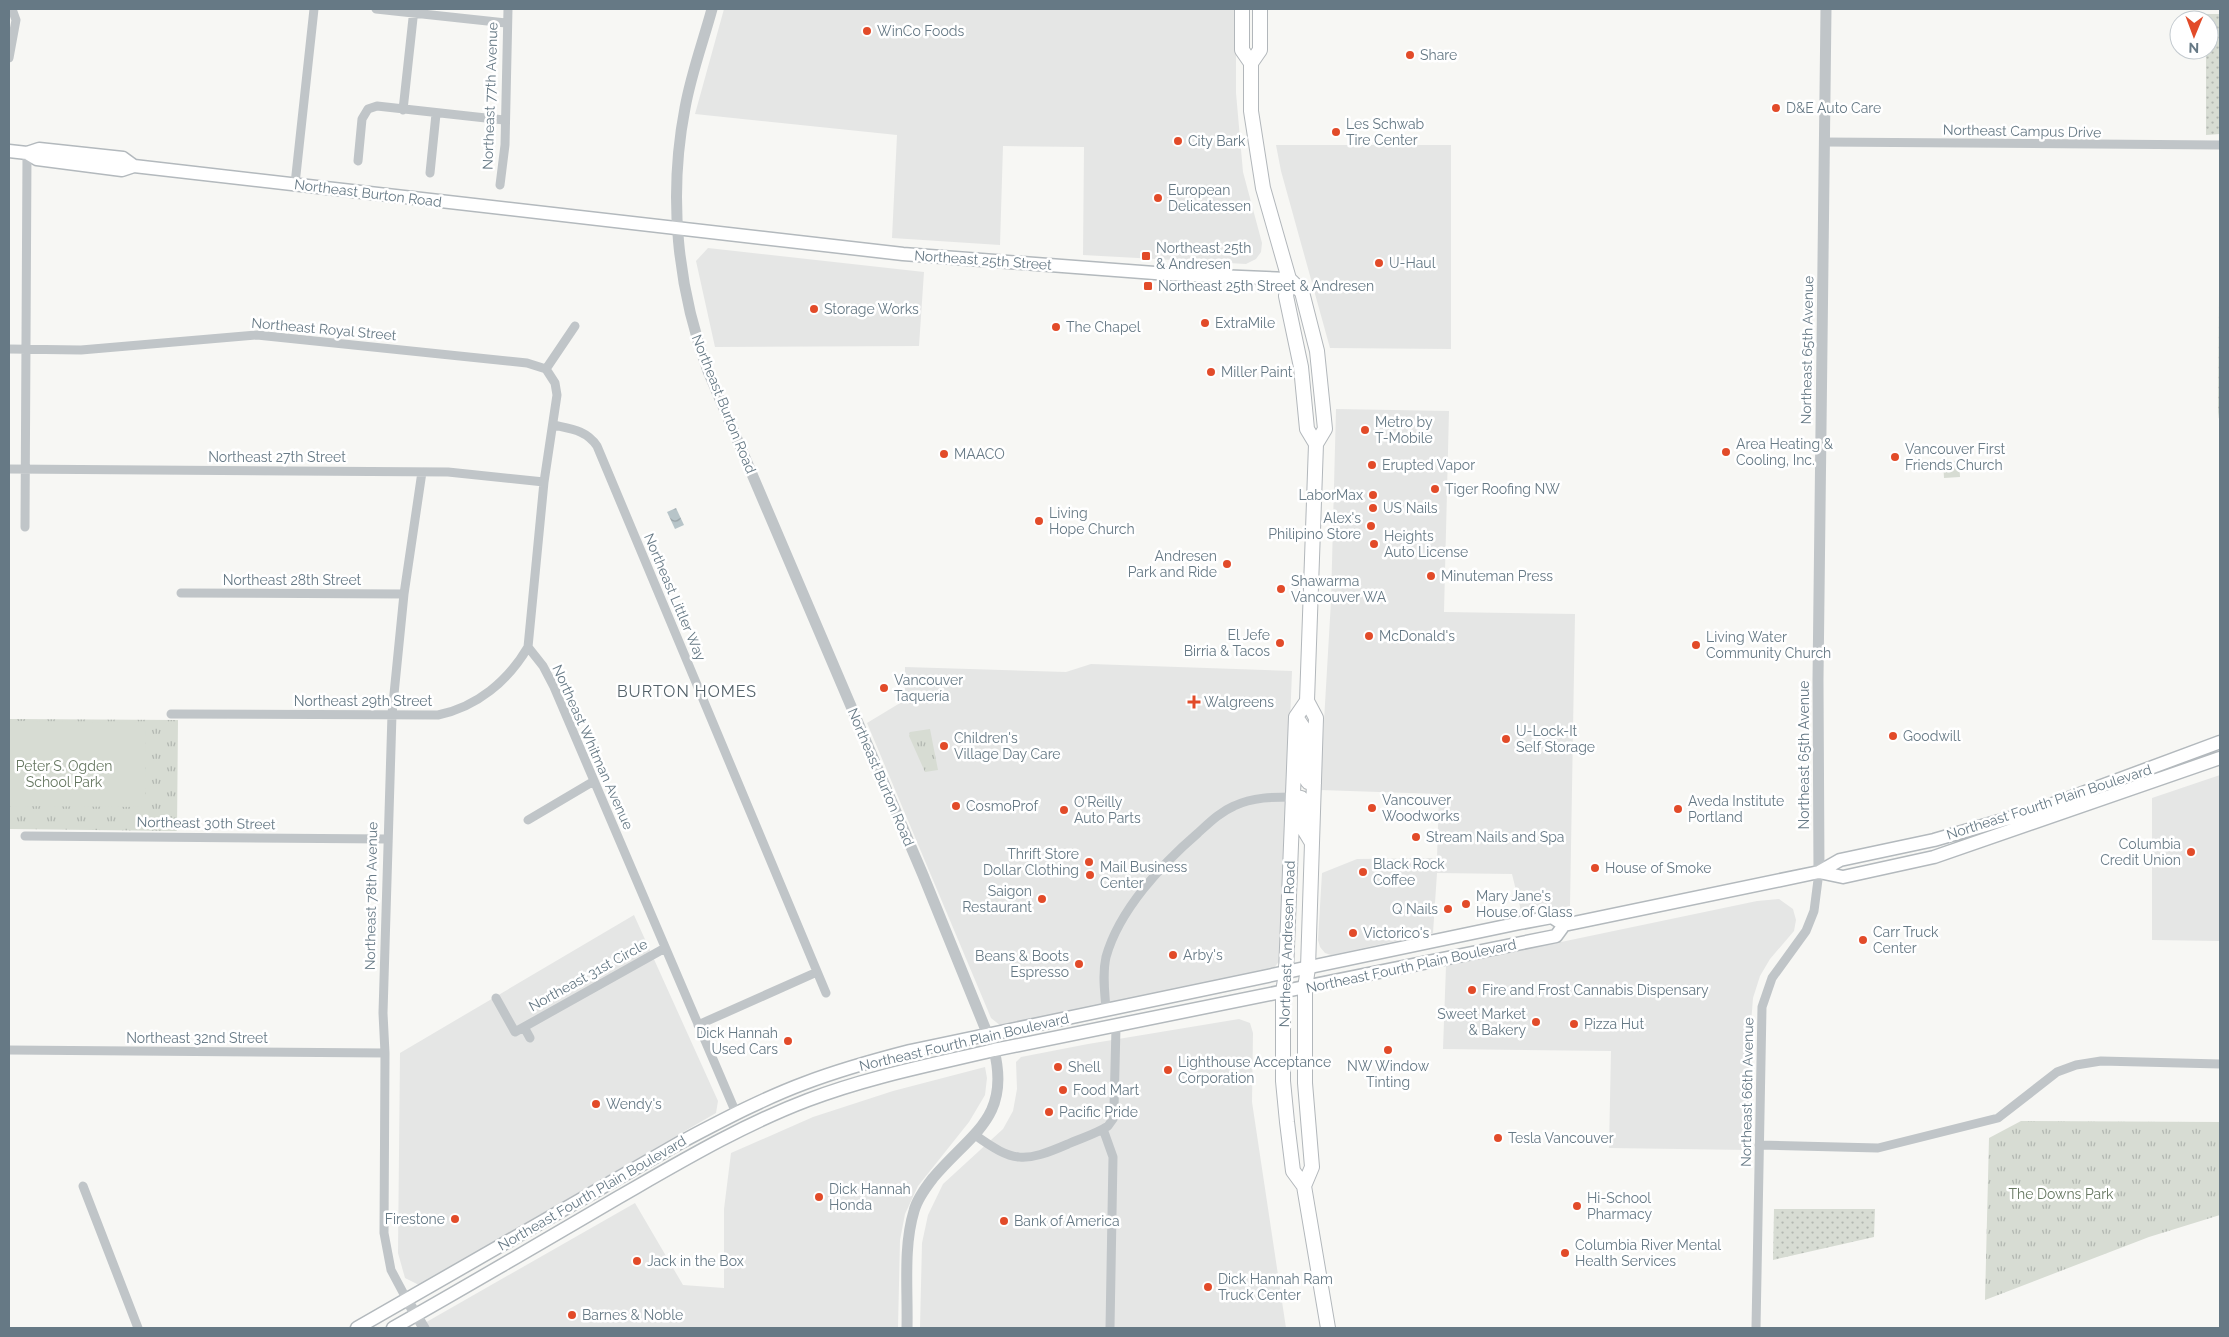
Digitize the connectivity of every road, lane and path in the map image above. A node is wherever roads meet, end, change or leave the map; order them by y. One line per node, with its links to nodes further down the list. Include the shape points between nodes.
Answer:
1 (12, 9): 11 (street, via 16,20)
2 (314, 9): 22 (street)
3 (376, 9): 9 (street)
4 (508, 9): 10 (street, Northeast 77th Avenue)
5 (712, 9): 24 (street, via 684,116 677,181)
6 (1242, 9): 12 (main road, Northeast Andresen Road, via 1242,50)
7 (1260, 9): 12 (main road, Northeast Andresen Road, via 1260,50)
8 (1826, 9): 16 (street, Northeast 65th Avenue)
9 (414, 11): 10 (street); 13 (street)
10 (506, 23): 15 (street, Northeast 77th Avenue)
11 (9, 58)
12 (1251, 62): 25 (main road, Northeast Andresen Road, via 1251,111 1258,162)
13 (403, 110): 14 (street); 20 (street, via 377,106 368,109 362,119)
14 (436, 114): 15 (street); 21 (street)
15 (504, 120): 23 (street, Northeast 77th Avenue, via 505,145)
16 (1824, 142): 17 (street, Northeast Campus Drive); 52 (street, Northeast 65th Avenue)
17 (2220, 145)
18 (9, 151): 19 (main road, Northeast Burton Road)
19 (27, 153): 22 (main road, Northeast Burton Road, via 38,148 124,158 134,166); 28 (street)
20 (358, 161)
21 (430, 173)
22 (295, 184): 24 (main road, Northeast Burton Road)
23 (500, 185)
24 (678, 228): 25 (main road, Northeast 25th Street, via 903,254); 66 (street, Northeast Burton Road, via 686,298 694,334 708,371)
25 (1289, 279): 39 (main road, Northeast Andresen Road, via 1302,292 1317,352 1325,429 1316,444)
26 (575, 326): 29 (street)
27 (9, 349): 28 (street, Northeast Royal Street)
28 (26, 349): 29 (street, Northeast Royal Street, via 81,350 257,334 527,363); 32 (street)
29 (546, 370): 30 (street, via 556,389)
30 (553, 425): 34 (street); 56 (street, Northeast Littler Way, via 579,430 590,436 597,446)
31 (9, 469): 32 (street, Northeast 27th Street)
32 (25, 470): 33 (street, Northeast 27th Street); 35 (street)
33 (422, 472): 34 (street, Northeast 27th Street); 37 (street, Northeast 78th Avenue)
34 (544, 482): 38 (street)
35 (25, 527)
36 (181, 593): 37 (street, Northeast 28th Street)
37 (404, 594): 41 (street, Northeast 78th Avenue)
38 (528, 646): 41 (street, Northeast 29th Street, via 518,664 489,692 465,707 438,715); 45 (street, Northeast Whitman Avenue, via 554,687)
39 (1307, 701): 42 (main road); 46 (main road, Northeast Andresen Road, via 1316,718)
40 (171, 714): 41 (street, Northeast 29th Street)
41 (392, 714): 50 (street, Northeast 78th Avenue)
42 (1296, 717): 46 (main road, via 1306,732 1305,777); 47 (main road, Northeast Andresen Road)
43 (2220, 742): 52 (main road, Northeast Fourth Plain Boulevard, via 2034,811 1928,842 1840,860)
44 (2220, 758): 52 (main road, Northeast Fourth Plain Boulevard, via 1934,857 1842,877)
45 (594, 781): 48 (street); 54 (street, Northeast Whitman Avenue)
46 (1314, 783): 51 (main road, Northeast Andresen Road)
47 (1294, 797): 51 (main road, via 1302,799 1303,828); 57 (main road, Northeast Andresen Road); 62 (street, via 1256,798 1235,805 1210,822 1158,870 1135,902 1108,950 1104,973)
48 (528, 820)
49 (25, 836): 50 (street, Northeast 30th Street)
50 (387, 839): 70 (street, Northeast 78th Avenue, via 383,1013)
51 (1312, 843): 55 (main road, Northeast Andresen Road)
52 (1818, 872): 53 (main road, Northeast Fourth Plain Boulevard); 75 (street, Northeast 66th Avenue, via 1814,911 1806,931 1772,978 1762,1007)
53 (1564, 925): 55 (main road, Northeast Fourth Plain Boulevard, via 1552,918); 58 (main road, Northeast Fourth Plain Boulevard, via 1556,936)
54 (665, 948): 63 (street, Northeast Whitman Avenue); 65 (street, Northeast 31st Circle)
55 (1308, 968): 57 (main road, Northeast Fourth Plain Boulevard); 58 (main road, Northeast Andresen Road)
56 (817, 972): 60 (street, Northeast Littler Way); 63 (street)
57 (1286, 973): 59 (main road, Northeast Andresen Road); 62 (main road, Northeast Fourth Plain Boulevard)
58 (1305, 988): 59 (main road, Northeast Fourth Plain Boulevard); 78 (main road, Northeast Andresen Road, via 1305,1083 1312,1167)
59 (1283, 992): 64 (main road, Northeast Fourth Plain Boulevard); 78 (main road, Northeast Andresen Road, via 1289,1147 1293,1171)
60 (826, 993)
61 (496, 998): 65 (street, Northeast 31st Circle, via 516,1032)
62 (1106, 1010): 66 (main road, Northeast Fourth Plain Boulevard)
63 (698, 1026): 72 (street, Northeast Whitman Avenue)
64 (1116, 1026): 69 (main road, Northeast Fourth Plain Boulevard); 73 (street, via 1114,1116)
65 (524, 1027): 67 (street, Northeast 31st Circle)
66 (988, 1034): 69 (street, Northeast Burton Road); 72 (main road, Northeast Fourth Plain Boulevard, via 838,1071)
67 (530, 1038)
68 (9, 1050): 70 (street, Northeast 32nd Street)
69 (994, 1050): 74 (street, Northeast Burton Road, via 998,1068 997,1098 987,1120); 76 (main road, Northeast Fourth Plain Boulevard, via 901,1071 806,1101 743,1129)
70 (386, 1053): 79 (street, Northeast 78th Avenue, via 384,1233 391,1270)
71 (2220, 1064): 75 (street, via 2101,1061 2076,1065 2057,1072 1998,1118 1878,1148)
72 (736, 1113): 76 (main road, via 735,1123 654,1169); 79 (main road, Northeast Fourth Plain Boulevard)
73 (1103, 1129): 74 (street, via 1027,1158 999,1152); 86 (street, via 1113,1158)
74 (975, 1135): 85 (street, Northeast Burton Road, via 926,1187 914,1210 909,1240)
75 (1759, 1145): 88 (street, Northeast 66th Avenue)
76 (647, 1180): 80 (main road, Northeast Fourth Plain Boulevard)
77 (82, 1186): 81 (street)
78 (1304, 1186): 87 (main road, Northeast Andresen Road)
79 (407, 1300): 80 (street, Northeast 78th Avenue); 82 (main road, Northeast Fourth Plain Boulevard)
80 (416, 1315): 83 (main road, Northeast Fourth Plain Boulevard); 84 (street, Northeast 78th Avenue)
81 (138, 1328)
82 (358, 1328)
83 (393, 1328)
84 (424, 1328)
85 (907, 1328)
86 (1110, 1328)
87 (1328, 1328)
88 (1756, 1328)

